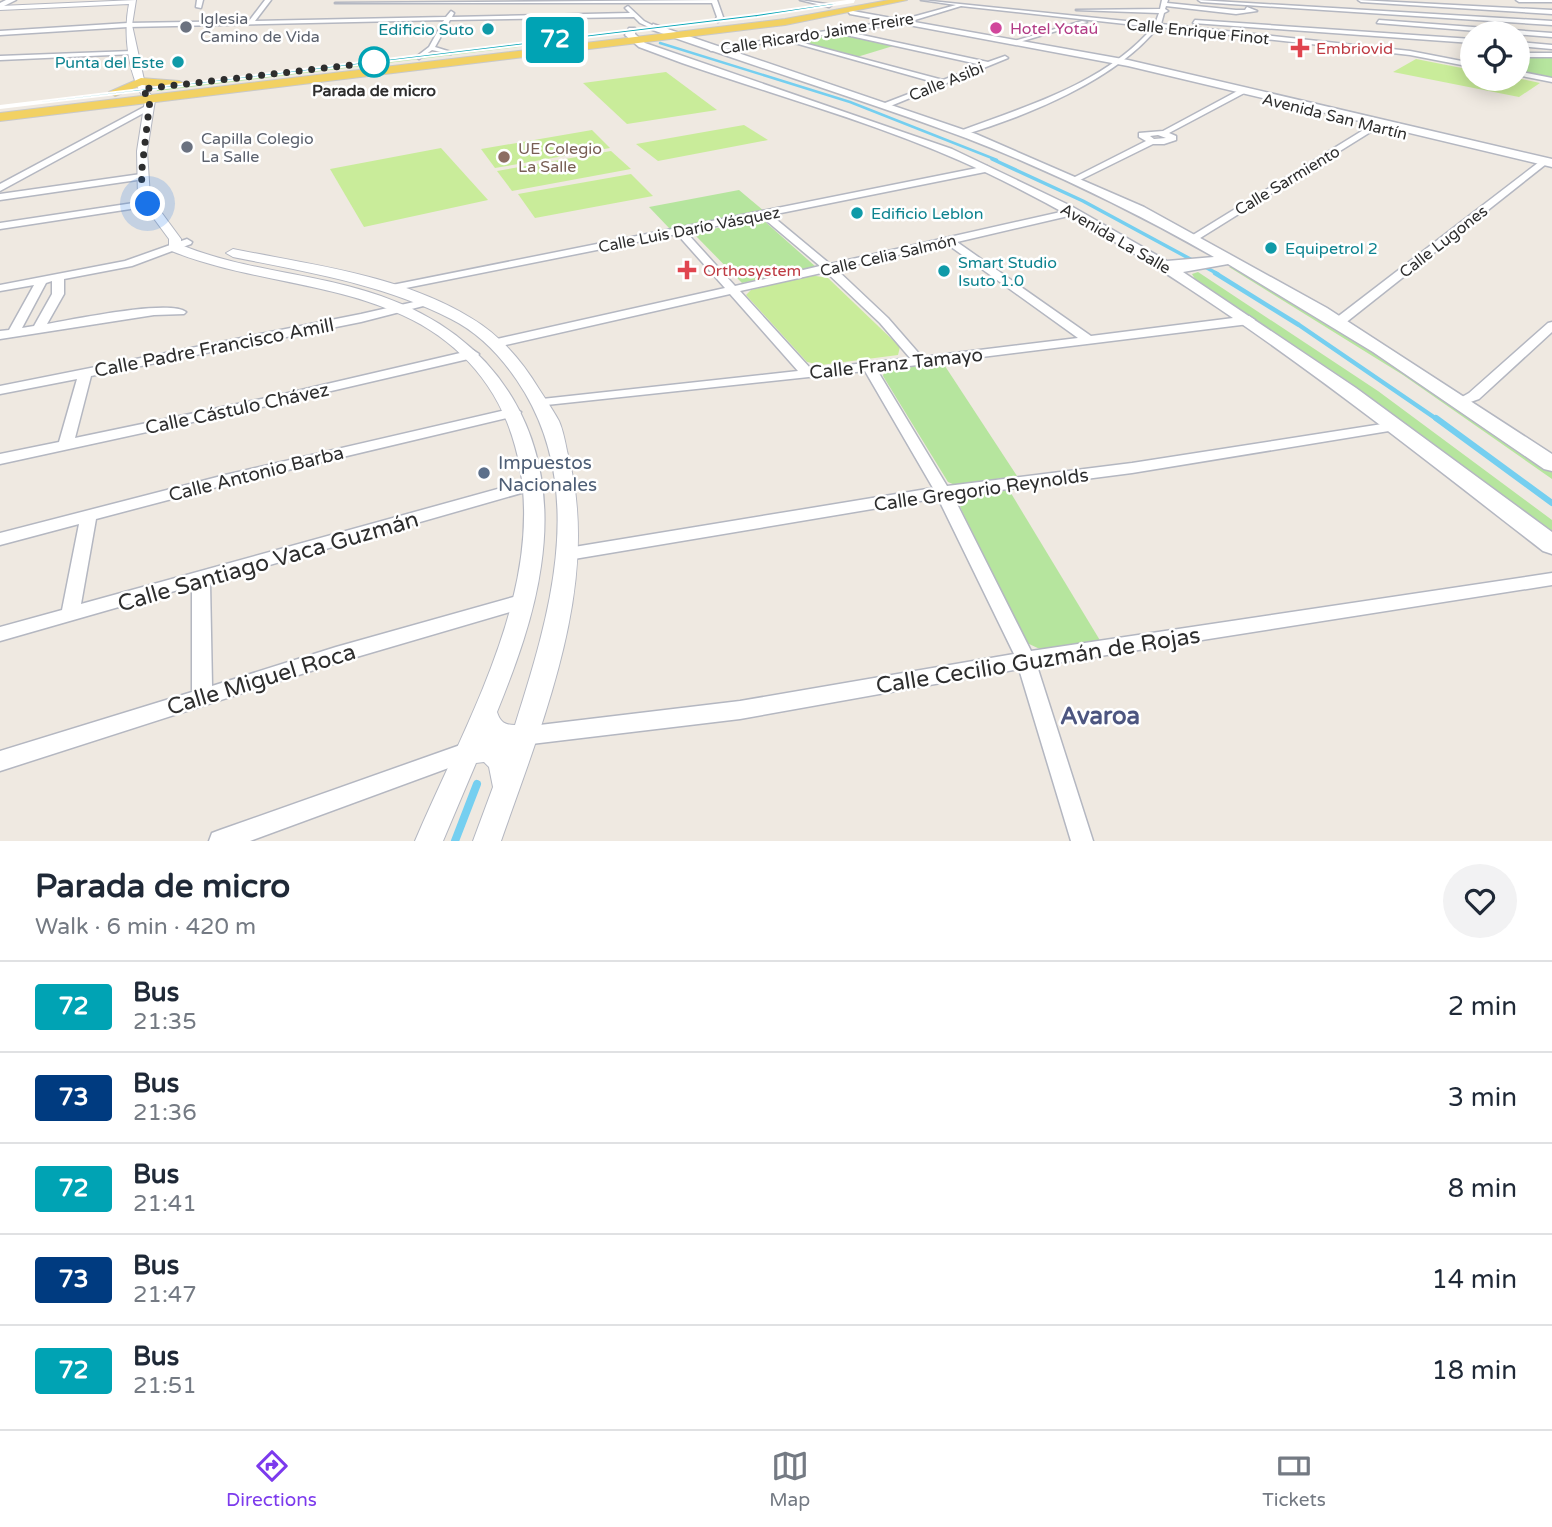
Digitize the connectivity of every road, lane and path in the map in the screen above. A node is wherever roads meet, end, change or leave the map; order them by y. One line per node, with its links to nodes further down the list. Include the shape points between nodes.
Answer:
1 (12, 0): 26 (main road)
2 (115, 0): 21 (street)
3 (200, 0): 27 (street)
4 (268, 0): 47 (street)
5 (803, 0): 22 (street)
6 (853, 0): 22 (main road)
7 (864, 0): 22 (main road)
8 (875, 0): 58 (main road)
9 (903, 0): 33 (main road)
10 (924, 0): 23 (street, Calle Enrique Finot)
11 (1201, 0): 25 (street)
12 (1359, 0): 32 (street); 34 (street)
13 (1519, 0): 19 (street)
14 (133, 1): 21 (street); 49 (street)
15 (456, 1): 16 (street); 20 (street); 38 (street)
16 (549, 1): 17 (street)
17 (622, 1): 18 (street); 37 (street)
18 (714, 1): 41 (street)
19 (1552, 1)
20 (341, 2): 29 (street)
21 (91, 3): 26 (street)
22 (833, 5): 28 (main road)
23 (963, 5): 30 (street, Calle Enrique Finot); 42 (street, Calle Ricardo Jaime Freire)
24 (1165, 5): 30 (street); 31 (street); 40 (street)
25 (1276, 5): 32 (street); 35 (street)
26 (0, 7)
27 (199, 7)
28 (812, 8): 41 (main road); 51 (main road)
29 (329, 9)
30 (1005, 9): 39 (street, Calle Enrique Finot)
31 (1218, 10): 31 (street, via 1236,12 1254,11 1236,8)
32 (1368, 11): 46 (street); 48 (street)
33 (858, 12): 42 (main road, Avenida San Martín); 58 (main road)
34 (1552, 12)
35 (1282, 13)
36 (320, 15): 44 (street)
37 (634, 15): 38 (street); 45 (street)
38 (448, 19): 44 (street); 64 (street)
39 (1090, 19): 50 (street, Calle Enrique Finot); 61 (street)
40 (1162, 19): 50 (street); 52 (street)
41 (718, 20): 51 (main road)
42 (905, 21): 53 (street, Calle Ricardo Jaime Freire); 61 (main road, Avenida San Martín)
43 (1288, 21): 52 (street)
44 (310, 22): 47 (street)
45 (642, 22): 51 (street); 57 (street)
46 (1379, 22): 55 (street); 56 (street)
47 (250, 23): 49 (street)
48 (1552, 23)
49 (128, 25): 54 (street); 66 (street)
50 (1158, 27): 68 (street, Calle Enrique Finot); 75 (street, via 1145,44)
51 (655, 28): 57 (main road); 58 (main road, Avenida La Salle)
52 (1294, 28): 55 (street)
53 (839, 32): 59 (street, Calle Ricardo Jaime Freire); 77 (street)
54 (0, 33)
55 (1391, 35): 60 (street); 68 (street)
56 (1552, 35)
57 (634, 37): 58 (main road); 67 (main road); 84 (main road); 84 (main road); 90 (main road, Avenida La Salle)
58 (684, 37): 65 (main road, Avenida La Salle)
59 (785, 40): 65 (street, Calle Ricardo Jaime Freire); 80 (street)
60 (1460, 40)
61 (1014, 42): 75 (main road, Avenida San Martín)
62 (1530, 45): 63 (street)
63 (1552, 47)
64 (432, 48): 67 (street); 72 (street)
65 (711, 49): 85 (main road, Avenida La Salle)
66 (132, 53): 73 (street); 84 (street)
67 (449, 53): 72 (main road)
68 (1410, 53): 69 (street); 76 (street, Calle Enrique Finot)
69 (1460, 55)
70 (1530, 55): 71 (street)
71 (1552, 55)
72 (419, 57): 84 (main road, via 179,84)
73 (0, 58)
74 (1004, 58): 77 (street, Calle Asibi)
75 (1119, 62): 81 (main road, Avenida San Martín); 88 (street, via 1081,84)
76 (1460, 63)
77 (987, 64): 80 (street, Calle Asibi)
78 (1530, 75): 79 (street)
79 (1552, 79)
80 (941, 82): 85 (street, Calle Asibi)
81 (1243, 91): 87 (main road, Avenida San Martín); 92 (street, via 1164,133 1173,138 1169,141 1152,141)
82 (91, 98): 83 (main road); 84 (main road); 86 (main road)
83 (114, 98): 84 (main road); 84 (main road); 86 (main road)
84 (145, 98): 86 (main road); 91 (street); 93 (street)
85 (888, 105): 88 (main road, Avenida La Salle)
86 (0, 112)
87 (1379, 124): 89 (main road, Avenida San Martín); 100 (street, Calle Sarmiento)
88 (964, 133): 92 (main road, Avenida La Salle)
89 (1548, 164): 115 (street, Calle Lugones)
90 (987, 169): 96 (main road, Avenida La Salle); 97 (street, Calle Luis Darío Vásquez)
91 (141, 177): 94 (street); 95 (street)
92 (1075, 179): 100 (main road, Avenida La Salle)
93 (0, 188)
94 (0, 197)
95 (148, 204): 98 (street); 102 (street)
96 (1074, 212): 101 (street, Calle Celia Salmón); 104 (main road, Avenida La Salle)
97 (764, 214): 99 (street, Calle Luis Darío Vásquez); 105 (street)
98 (0, 226)
99 (680, 231): 109 (street, Calle Luis Darío Vásquez); 110 (street)
100 (1193, 238): 103 (main road, Avenida La Salle)
101 (949, 241): 105 (street, Calle Celia Salmón); 119 (street)
102 (184, 245): 106 (street, via 150,264); 109 (street); 112 (street)
103 (1221, 258): 104 (main road); 115 (main road, Avenida La Salle)
104 (1177, 268): 114 (main road, Avenida La Salle)
105 (830, 269): 110 (street, Calle Celia Salmón); 122 (street, via 894,330)
106 (58, 280): 107 (street); 117 (street, via 58,294)
107 (41, 283): 108 (street); 118 (street)
108 (0, 288)
109 (391, 288): 111 (street)
110 (735, 290): 120 (street, Calle Celia Salmón); 124 (street)
111 (427, 302): 112 (street, Calle Padre Francisco Amill); 120 (street)
112 (401, 309): 121 (street); 125 (street, Calle Padre Francisco Amill)
113 (180, 312): 117 (street, via 154,311)
114 (1249, 320): 119 (street, Calle Franz Tamayo); 130 (main road, Avenida La Salle)
115 (1340, 321): 127 (main road, Avenida La Salle)
116 (1552, 326): 127 (street, via 1474,396)
117 (38, 329): 118 (street)
118 (7, 334)
119 (1090, 341): 122 (street, Calle Franz Tamayo)
120 (498, 344): 128 (street)
121 (473, 354): 129 (street, via 493,376); 131 (street, Calle Cástulo Chávez)
122 (919, 361): 123 (street, Calle Franz Tamayo)
123 (868, 366): 124 (street, Calle Franz Tamayo); 135 (street)
124 (806, 372): 128 (street, Calle Franz Tamayo)
125 (85, 373): 126 (street, Calle Padre Francisco Amill); 131 (street)
126 (0, 390)
127 (1462, 401): 133 (main road, Avenida La Salle)
128 (542, 403): 139 (street, via 555,429 563,463)
129 (514, 412): 134 (street, via 530,450); 136 (street, Calle Antonio Barba)
130 (1395, 426): 135 (street, Calle Gregorio Reynolds, via 1132,468); 138 (main road, Avenida La Salle)
131 (66, 444): 132 (street, Calle Cástulo Chávez)
132 (0, 459)
133 (1552, 464)
134 (534, 484): 141 (street, Calle Santiago Vaca Guzmán); 142 (street, via 532,557)
135 (943, 492): 139 (street, Calle Gregorio Reynolds); 145 (street)
136 (89, 516): 137 (street, Calle Antonio Barba); 143 (street)
137 (0, 539)
138 (1552, 545)
139 (569, 554): 148 (street)
140 (1552, 579): 145 (street, Calle Cecilio Guzmán de Rojas)
141 (201, 580): 143 (street, Calle Santiago Vaca Guzmán); 146 (street)
142 (524, 601): 146 (street, Calle Miguel Roca); 147 (street)
143 (70, 615): 144 (street, Calle Santiago Vaca Guzmán)
144 (0, 634)
145 (1026, 660): 148 (street, Calle Cecilio Guzmán de Rojas, via 740,710); 155 (street)
146 (202, 698): 150 (street, Calle Miguel Roca)
147 (484, 711): 148 (street, via 488,728 503,738); 149 (street)
148 (523, 736): 151 (street)
149 (466, 752): 151 (street, via 488,750 502,761); 152 (street); 153 (street)
150 (0, 761)
151 (505, 789): 154 (street)
152 (220, 841)
153 (429, 841)
154 (487, 841)
155 (1082, 841)

